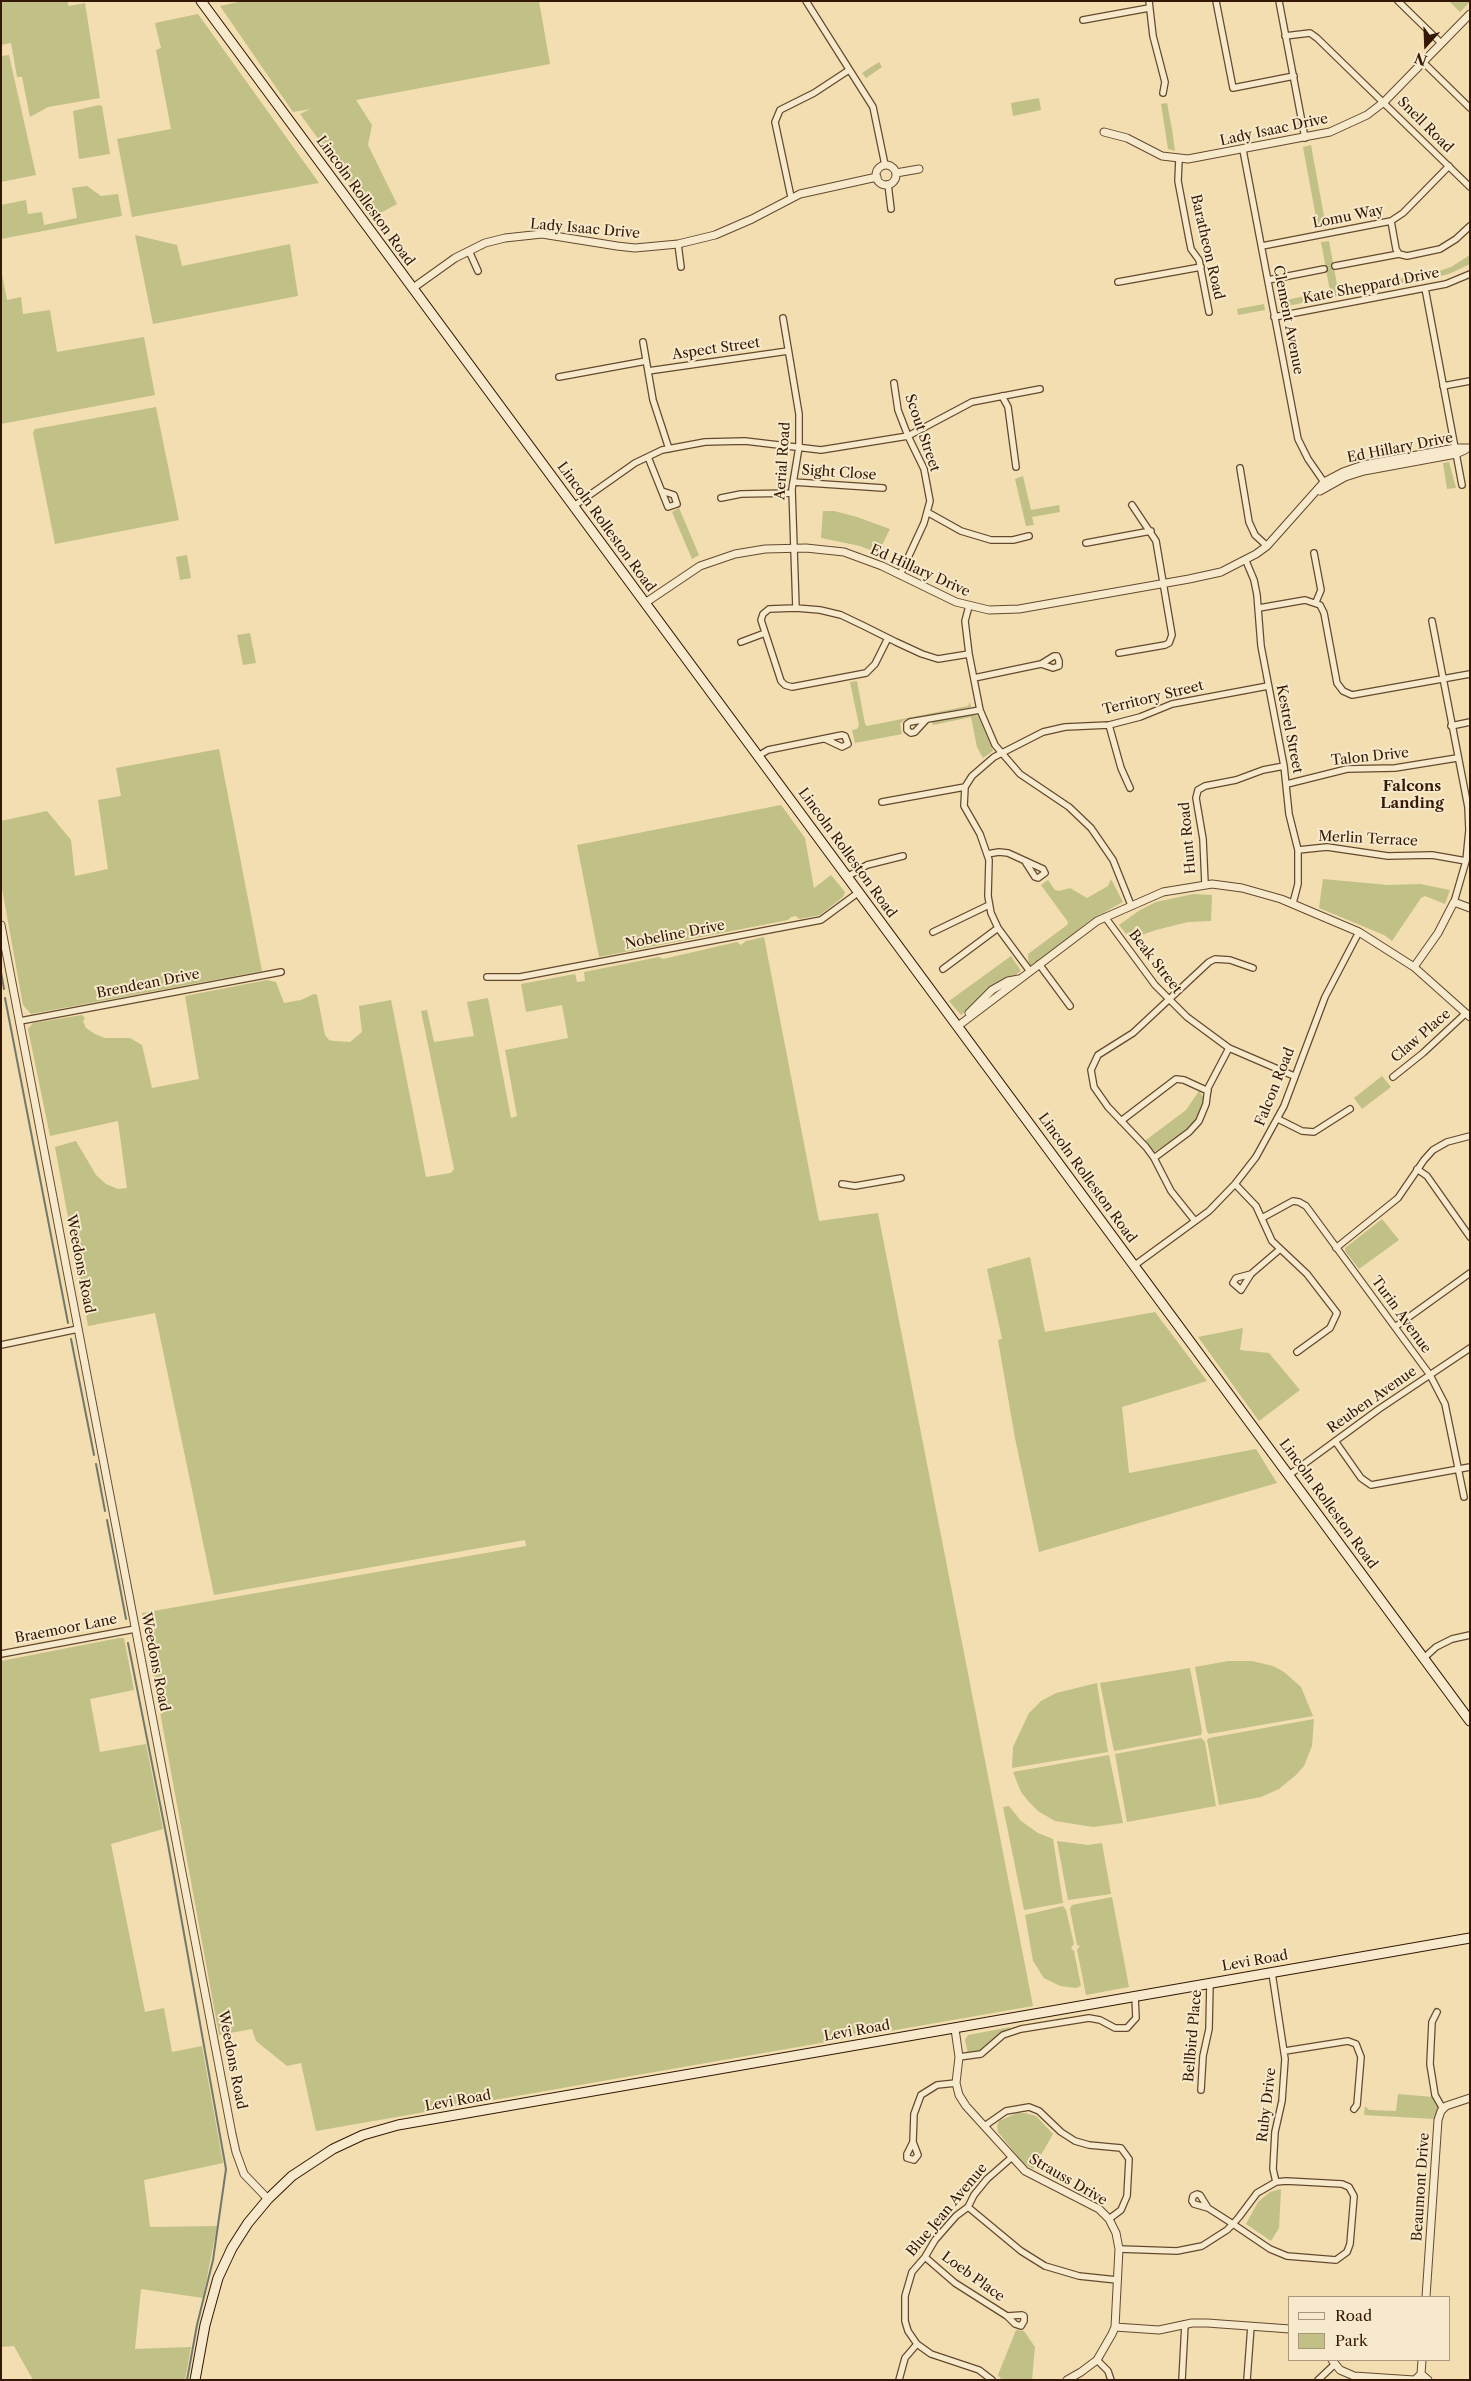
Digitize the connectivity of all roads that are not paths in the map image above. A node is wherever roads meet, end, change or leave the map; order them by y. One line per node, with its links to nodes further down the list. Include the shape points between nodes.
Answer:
1 (201, 1): 44 (main road, Lincoln Rolleston Road)
2 (806, 1): 12 (street)
3 (1216, 1): 13 (street, via 1232,88)
4 (1279, 1): 9 (street)
5 (1398, 1): 10 (street)
6 (1149, 5): 8 (street); 14 (street, via 1152,36 1165,82)
7 (1470, 14): 10 (street, Lady Isaac Drive)
8 (1083, 20)
9 (1285, 36): 13 (street); 15 (street, Snell Road, via 1310,33)
10 (1442, 43): 11 (street, Lady Isaac Drive)
11 (1422, 62): 15 (street, Lady Isaac Drive); 16 (street)
12 (849, 70): 21 (street, via 873,107); 28 (street, via 780,110 777,116 775,122)
13 (1294, 76): 18 (street)
14 (1163, 93)
15 (1384, 102): 18 (street, Lady Isaac Drive, via 1351,124); 22 (street, Snell Road)
16 (1470, 108)
17 (1104, 132): 20 (street, Lady Isaac Drive, via 1127,138 1162,156)
18 (1306, 138): 19 (street, Lady Isaac Drive)
19 (1243, 150): 20 (street, Lady Isaac Drive); 33 (street, Clement Avenue)
20 (1179, 159): 38 (street, Baratheon Road, via 1178,181 1191,249 1200,260)
21 (885, 165): 24 (street, via 891,166); 25 (street, via 877,171)
22 (1449, 166): 27 (street, Snell Road); 30 (street, Lomu Way)
23 (918, 169): 24 (street)
24 (896, 173): 26 (street, via 895,179)
25 (877, 177): 26 (street, via 882,184); 28 (street, Lady Isaac Drive)
26 (888, 184): 29 (street)
27 (1470, 187)
28 (791, 198): 32 (street, Lady Isaac Drive, via 715,235)
29 (892, 209)
30 (1391, 221): 33 (street, Lomu Way); 35 (street)
31 (1470, 226): 35 (street, via 1440,249 1407,256)
32 (678, 244): 34 (street, Lady Isaac Drive, via 635,248 542,234 505,238); 37 (street)
33 (1262, 246): 42 (street, Clement Avenue)
34 (469, 251): 40 (street); 44 (street, Lady Isaac Drive, via 443,265)
35 (1399, 254): 36 (street)
36 (1335, 266)
37 (681, 267)
38 (1201, 267): 43 (street); 46 (street, Baratheon Road)
39 (1324, 269): 42 (street)
40 (478, 271)
41 (1470, 274): 45 (street, Kate Sheppard Drive)
42 (1268, 280): 47 (street, Clement Avenue)
43 (1118, 282)
44 (413, 288): 75 (main road, Lincoln Rolleston Road)
45 (1425, 288): 47 (street, Kate Sheppard Drive); 56 (street)
46 (1209, 312)
47 (1274, 317): 68 (street, Clement Avenue, via 1298,438 1308,460)
48 (783, 318): 50 (street, Aerial Road)
49 (643, 342): 51 (street)
50 (788, 351): 52 (street, Aspect Street); 60 (street, Aerial Road, via 799,414)
51 (646, 361): 52 (street); 53 (street)
52 (648, 371): 62 (street, via 653,400)
53 (559, 377)
54 (1470, 381): 56 (street)
55 (894, 382): 59 (street, Scout Street, via 898,410)
56 (1443, 386): 63 (street)
57 (1040, 389): 58 (street)
58 (1002, 396): 59 (street, via 972,402); 65 (street, via 1008,407)
59 (908, 436): 60 (street, via 821,450); 76 (street, Scout Street, via 924,469 930,501)
60 (799, 447): 62 (street, via 745,440 705,442); 67 (street, Aerial Road)
61 (1469, 448): 63 (street, Ed Hillary Drive)
62 (669, 449): 64 (street)
63 (1456, 451): 68 (street, Ed Hillary Drive, via 1364,471); 69 (street)
64 (648, 457): 71 (street); 75 (street)
65 (1016, 467)
66 (1240, 468): 80 (street, via 1249,522 1255,536)
67 (794, 482): 70 (street, Sight Close); 72 (street, Aerial Road)
68 (1326, 484): 80 (street, Ed Hillary Drive)
69 (1462, 485)
70 (883, 488)
71 (662, 491)
72 (792, 493): 73 (street, via 741,494); 81 (street, Aerial Road)
73 (721, 498)
74 (1132, 505): 77 (street)
75 (574, 506): 87 (main road, Lincoln Rolleston Road)
76 (927, 512): 78 (street, via 961,531 991,540); 84 (street, Scout Street)
77 (1151, 531): 79 (street); 85 (street)
78 (1029, 536)
79 (1086, 543)
80 (1267, 546): 83 (street, Ed Hillary Drive)
81 (794, 548): 84 (street, Ed Hillary Drive, via 844,552); 87 (street, Ed Hillary Drive, via 765,548 700,566); 89 (street, Aerial Road)
82 (1314, 553): 86 (street, via 1321,590)
83 (1246, 561): 85 (street, Ed Hillary Drive, via 1221,572); 90 (street, Kestrel Street, via 1254,580)
84 (900, 575): 88 (street, Ed Hillary Drive)
85 (1164, 583): 88 (street, Ed Hillary Drive, via 1019,609 988,610); 95 (street, via 1171,639 1165,645)
86 (1316, 602): 90 (street, via 1305,600); 100 (street, via 1324,612 1337,683 1343,691 1357,695)
87 (646, 603): 109 (main road, Lincoln Rolleston Road)
88 (969, 606): 96 (street, via 965,622)
89 (796, 608): 92 (street, via 769,609 761,620); 93 (street, via 841,615)
90 (1258, 608): 101 (street, Kestrel Street, via 1258,628)
91 (1432, 620): 100 (street)
92 (765, 633): 93 (street, via 781,681 792,686 866,673 875,664); 94 (street)
93 (888, 638): 96 (street, via 938,659)
94 (741, 642)
95 (1119, 653)
96 (969, 654): 99 (street)
97 (1042, 664): 99 (street)
98 (1470, 674): 100 (street)
99 (974, 678): 102 (street)
100 (1443, 679): 106 (street)
101 (1268, 686): 105 (street, Territory Street, via 1172,704); 111 (street, Kestrel Street)
102 (980, 710): 103 (street); 108 (street)
103 (926, 720)
104 (1470, 722): 106 (street)
105 (1109, 725): 108 (street, Territory Street, via 1054,729); 114 (street)
106 (1451, 726): 110 (street)
107 (824, 739): 109 (street, via 768,750)
108 (1000, 754): 113 (street, Territory Street, via 977,770); 127 (street, via 1020,774 1069,807 1091,828 1113,860)
109 (758, 756): 121 (main road, Lincoln Rolleston Road)
110 (1457, 758): 112 (street, Talon Drive, via 1389,768 1347,769); 119 (street, via 1468,807)
111 (1284, 766): 112 (street, Kestrel Street); 122 (street, Hunt Road, via 1198,790 1196,798)
112 (1287, 784): 116 (street, Kestrel Street, via 1289,814)
113 (965, 787): 115 (street); 117 (street, via 963,800 966,812 980,834)
114 (1130, 788)
115 (882, 802)
116 (1298, 850): 119 (street, Merlin Terrace, via 1327,847 1388,856 1432,855); 125 (street, Kestrel Street, via 1298,884)
117 (987, 854): 120 (street, via 1008,853); 126 (street)
118 (903, 856): 121 (street, via 867,865)
119 (1466, 861): 124 (street)
120 (1026, 863)
121 (847, 876): 123 (main road, Lincoln Rolleston Road)
122 (1205, 884): 125 (street, via 1242,888); 127 (street, via 1163,892)
123 (859, 892): 140 (street, Nobeline Drive, via 821,920 520,977); 145 (main road, Lincoln Rolleston Road)
124 (1454, 902): 128 (street); 135 (street, via 1438,933)
125 (1293, 903): 133 (street)
126 (989, 905): 131 (street); 132 (street)
127 (1132, 905): 129 (street)
128 (1470, 908)
129 (1105, 917): 134 (street); 141 (street, Beak Street)
130 (1, 925): 144 (street, Weedons Road)
131 (998, 928): 137 (street); 138 (street)
132 (933, 932)
133 (1359, 932): 135 (street); 147 (street, Falcon Road, via 1324,997)
134 (1039, 964): 138 (street); 142 (street)
135 (1414, 967): 143 (street)
136 (1252, 968): 141 (street, via 1230,960 1214,960)
137 (943, 969)
138 (1029, 970): 145 (street, via 992,990)
139 (281, 972): 144 (street, Brendean Drive)
140 (488, 977)
141 (1169, 1000): 146 (street, Beak Street); 152 (street, via 1092,1064 1094,1087)
142 (1070, 1006)
143 (1468, 1015): 148 (street, Claw Place)
144 (20, 1021): 168 (street, Weedons Road)
145 (957, 1025): 164 (main road, Lincoln Rolleston Road)
146 (1229, 1048): 147 (street, Beak Street); 149 (street)
147 (1294, 1076): 151 (street, Falcon Road)
148 (1393, 1077)
149 (1208, 1091): 152 (street, via 1176,1079); 154 (street, via 1199,1121)
150 (1350, 1109): 151 (street, via 1314,1132 1302,1131)
151 (1278, 1119): 158 (street, Falcon Road, via 1256,1158)
152 (1121, 1121): 154 (street)
153 (1470, 1136): 155 (street, via 1437,1147)
154 (1154, 1158): 160 (street, via 1171,1191)
155 (1417, 1169): 161 (street, via 1426,1176); 162 (street, via 1392,1204)
156 (901, 1178): 157 (street, via 855,1186)
157 (842, 1184)
158 (1235, 1184): 159 (street, via 1252,1200); 160 (street, Falcon Road)
159 (1262, 1218): 162 (street, Turin Avenue, via 1289,1202 1299,1202 1306,1206); 163 (street, via 1267,1233)
160 (1196, 1221): 164 (street, Falcon Road)
161 (1470, 1237)
162 (1336, 1248): 167 (street, Turin Avenue)
163 (1279, 1250): 166 (street); 171 (street, via 1307,1274 1337,1313 1330,1328)
164 (1134, 1265): 176 (main road, Lincoln Rolleston Road)
165 (1470, 1273): 167 (street)
166 (1252, 1274)
167 (1395, 1327): 172 (street, Turin Avenue)
168 (78, 1329): 169 (street); 178 (street, Weedons Road)
169 (1, 1345)
170 (1470, 1348): 172 (street, Reuben Avenue)
171 (1297, 1352)
172 (1430, 1375): 173 (street, Reuben Avenue); 175 (street, Turin Avenue, via 1445,1404)
173 (1335, 1442): 175 (street, via 1361,1478 1371,1484); 176 (street, Reuben Avenue)
174 (1470, 1467): 175 (street)
175 (1458, 1469): 177 (street, Turin Avenue)
176 (1289, 1475): 181 (main road, Lincoln Rolleston Road)
177 (1464, 1497)
178 (135, 1629): 180 (street, Braemoor Lane); 200 (street, Weedons Road, via 236,2152 244,2174)
179 (1470, 1635): 181 (street, via 1444,1642)
180 (1, 1654)
181 (1424, 1658): 182 (main road, Lincoln Rolleston Road)
182 (1470, 1721)
183 (1470, 1938): 184 (main road, Levi Road)
184 (1272, 1973): 185 (main road, Levi Road); 189 (street, Ruby Drive)
185 (1210, 1983): 186 (main road, Levi Road); 192 (street, Bellbird Place, via 1209,2029)
186 (1135, 1997): 188 (main road, Levi Road); 190 (street, via 1136,2018 1126,2028 1115,2028 1089,2018 1021,2029 1003,2035 981,2054)
187 (1437, 2012): 195 (street, via 1432,2022 1430,2064 1435,2095)
188 (955, 2029): 190 (street); 200 (main road, Levi Road, via 398,2125 364,2135 326,2152 292,2176)
189 (1285, 2051): 194 (street, via 1348,2041 1356,2044 1362,2057); 199 (street, Ruby Drive, via 1282,2101 1275,2132)
190 (959, 2057): 191 (street)
191 (956, 2082): 196 (street, Strauss Drive, via 962,2100); 197 (street, via 937,2085 921,2095 914,2114)
192 (1201, 2090)
193 (1470, 2098): 195 (street, via 1456,2101)
194 (1354, 2109)
195 (1443, 2109): 208 (street, Beaumont Drive, via 1438,2120)
196 (986, 2126): 198 (street, Strauss Drive); 203 (street, via 1006,2110 1029,2107 1043,2114 1075,2141 1121,2148 1129,2159 1127,2196 1121,2210)
197 (913, 2142)
198 (1011, 2158): 201 (street, Blue Jean Avenue, via 983,2184); 203 (street, Strauss Drive, via 1030,2175 1091,2204)
199 (1276, 2182): 204 (street, via 1256,2193); 204 (street, via 1350,2187 1354,2196 1350,2244 1344,2256 1332,2261 1287,2256)
200 (268, 2199): 219 (main road, via 240,2236 218,2278)
201 (968, 2207): 206 (street, Blue Jean Avenue, via 935,2240); 207 (street, via 1021,2252 1045,2266 1079,2276)
202 (1208, 2208): 204 (street)
203 (1109, 2219): 205 (street, Strauss Drive)
204 (1232, 2224): 205 (street, via 1216,2238 1194,2248 1176,2251)
205 (1119, 2249): 207 (street, Strauss Drive)
206 (925, 2257): 209 (street, Loeb Place, via 965,2290); 214 (street, Blue Jean Avenue, via 912,2272 905,2296 905,2321)
207 (1117, 2280): 212 (street, Strauss Drive)
208 (1426, 2296)
209 (1007, 2316)
210 (1185, 2324): 211 (street); 212 (street, via 1159,2330); 224 (street)
211 (1251, 2326): 213 (street); 225 (street)
212 (1115, 2327): 215 (street, Strauss Drive)
213 (1288, 2329)
214 (917, 2344): 220 (street, via 905,2358); 221 (street, via 931,2354 979,2370)
215 (1097, 2360): 222 (street, Strauss Drive); 223 (street)
216 (1422, 2361): 218 (street)
217 (1333, 2362): 226 (street); 227 (street, via 1340,2370 1354,2376)
218 (1422, 2374): 227 (street); 228 (street)
219 (195, 2380)
220 (899, 2380)
221 (992, 2380)
222 (1067, 2380)
223 (1111, 2380)
224 (1182, 2380)
225 (1247, 2380)
226 (1318, 2380)
227 (1415, 2380)
228 (1428, 2380)

